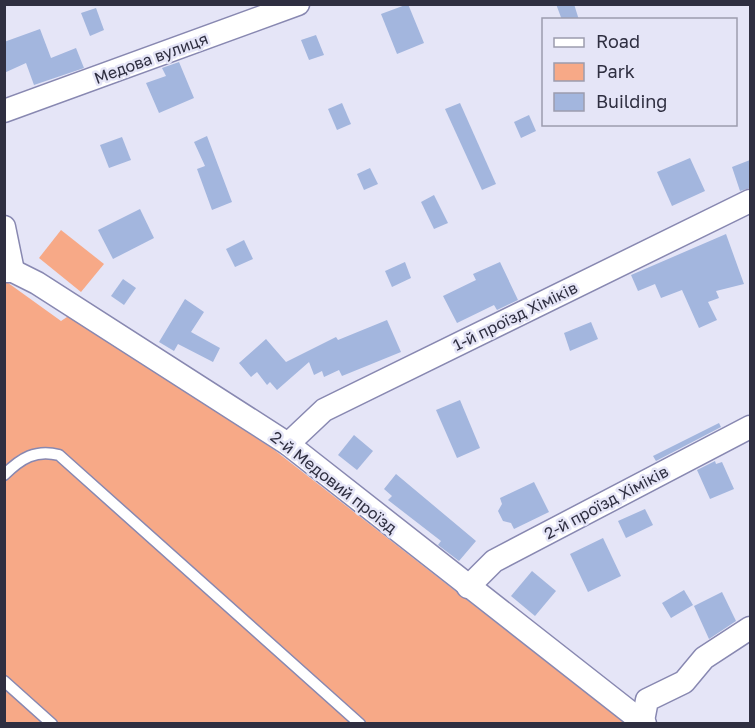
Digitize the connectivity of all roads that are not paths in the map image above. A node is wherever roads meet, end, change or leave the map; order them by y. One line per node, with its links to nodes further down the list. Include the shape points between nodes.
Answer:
1 (298, 4): 2 (street, Медова вулиця)
2 (4, 111)
3 (750, 201): 7 (street, 1-й проїзд Хіміків, via 324,410)
4 (4, 227): 5 (street)
5 (9, 271): 7 (street, 2-й Медовий проїзд)
6 (750, 426): 9 (street, 2-й проїзд Хіміків, via 494,561)
7 (288, 444): 9 (street, 2-й Медовий проїзд)
8 (4, 475): 13 (lane, via 33,454 60,455)
9 (468, 587): 14 (street, 2-й Медовий проїзд)
10 (750, 628): 14 (street, via 704,658 684,682 647,700)
11 (4, 681): 12 (lane)
12 (49, 722)
13 (360, 723)
14 (645, 723)

